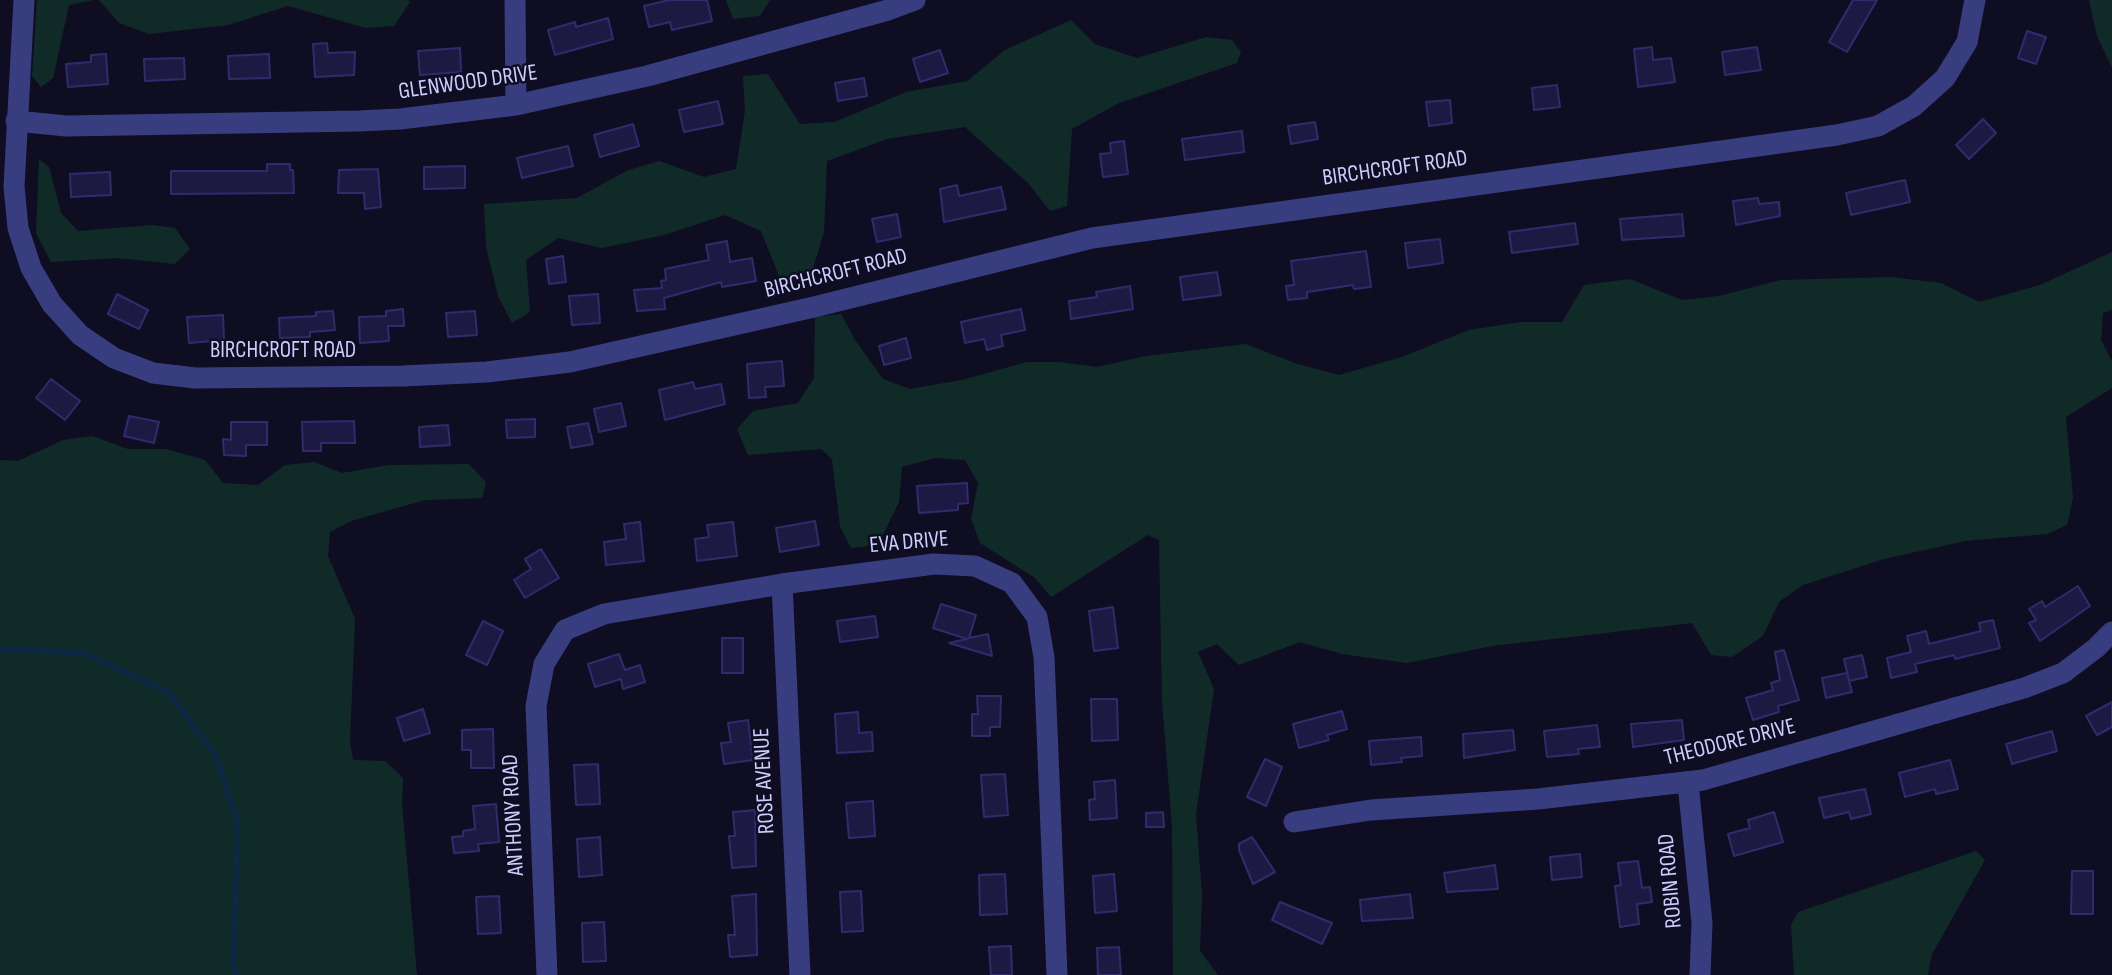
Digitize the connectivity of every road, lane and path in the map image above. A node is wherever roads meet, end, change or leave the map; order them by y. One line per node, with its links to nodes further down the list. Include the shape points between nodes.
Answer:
1 (24, 0): 7 (street, BIRCHCROFT ROAD)
2 (515, 0): 6 (street)
3 (915, 0): 5 (street, GLENWOOD DRIVE)
4 (1975, 0): 7 (street, BIRCHCROFT ROAD, via 1967,42 1945,78 1914,106 1878,126 1092,238 611,355 487,372 195,378 153,373 114,358 80,335 52,304 31,268 18,228)
5 (887, 5): 6 (street, GLENWOOD DRIVE, via 647,76)
6 (516, 105): 7 (street, GLENWOOD DRIVE, via 400,120 66,125)
7 (16, 121)
8 (782, 584): 10 (street, EVA DRIVE, via 604,614 565,631); 14 (street, ROSE AVENUE); 15 (street, EVA DRIVE, via 933,564 975,566 1012,583 1037,617 1044,657)
9 (2112, 632): 11 (street, THEODORE DRIVE, via 2063,673 2024,688)
10 (550, 654): 13 (street, ANTHONY ROAD, via 544,664 536,719)
11 (1688, 783): 12 (street, THEODORE DRIVE, via 1371,810); 16 (street, ROBIN ROAD, via 1702,923)
12 (1294, 822)
13 (547, 975)
14 (800, 975)
15 (1056, 975)
16 (1700, 975)

